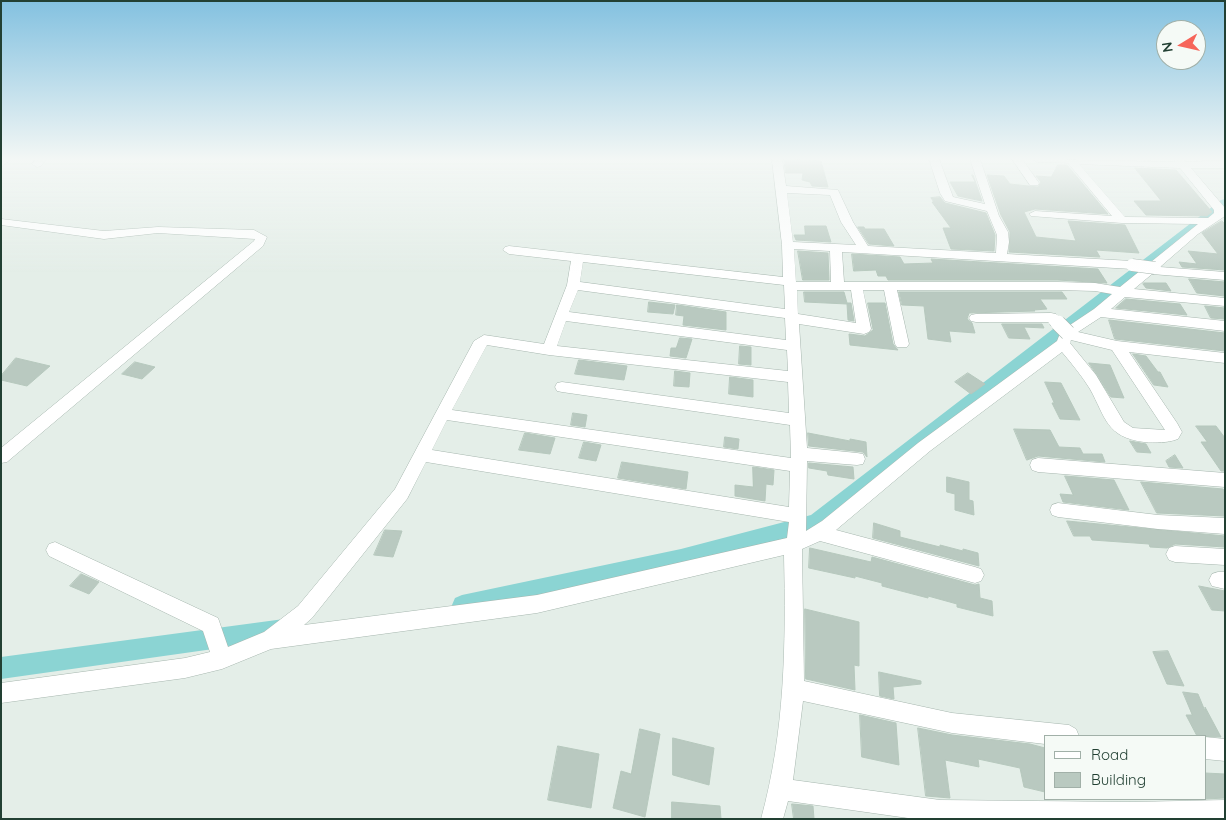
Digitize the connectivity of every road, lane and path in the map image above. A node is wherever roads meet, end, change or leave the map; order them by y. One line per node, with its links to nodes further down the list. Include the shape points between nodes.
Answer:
1 (783, 197): 12 (street)
2 (836, 197): 14 (street)
3 (949, 197): 7 (street)
4 (988, 197): 7 (street)
5 (1102, 197): 10 (street)
6 (1207, 197): 9 (street)
7 (992, 209): 17 (street, via 1002,232)
8 (1034, 214): 10 (street)
9 (1217, 216): 10 (street, via 1190,221); 18 (street)
10 (1122, 220)
11 (1, 222): 43 (street, via 104,235 158,230 261,237 259,244)
12 (788, 245): 13 (street); 20 (street)
13 (836, 248): 14 (street); 23 (street)
14 (864, 249): 17 (street)
15 (509, 250): 16 (street)
16 (578, 258): 20 (street); 21 (street)
17 (1000, 258): 18 (street, bridge, via 1075,260)
18 (1154, 269): 19 (street); 25 (street)
19 (1225, 276)
20 (790, 284): 23 (street); 29 (street)
21 (573, 285): 28 (street); 29 (street)
22 (856, 285): 23 (street); 24 (street); 29 (street, via 864,329)
23 (838, 286)
24 (890, 287): 25 (street, via 1095,287); 33 (street)
25 (1122, 292): 26 (street); 27 (street)
26 (1225, 302)
27 (1099, 312): 31 (street); 32 (street)
28 (563, 316): 34 (street); 36 (street)
29 (791, 316): 34 (street)
30 (976, 318): 32 (street, bridge, via 1050,317)
31 (1225, 326)
32 (1065, 337): 35 (street); 35 (street, via 1123,430 1173,435 1172,427); 51 (street)
33 (902, 344)
34 (793, 346): 38 (street)
35 (1117, 346): 37 (street)
36 (549, 350): 38 (street); 40 (street, via 484,340)
37 (1225, 358)
38 (794, 377): 41 (street)
39 (562, 387): 41 (street)
40 (444, 414): 42 (street); 45 (street)
41 (798, 420): 45 (street)
42 (422, 455): 50 (street); 56 (street, via 401,494 305,612)
43 (1, 457)
44 (857, 458): 45 (street)
45 (799, 460): 50 (street)
46 (1038, 465): 47 (street)
47 (1225, 480)
48 (1058, 510): 49 (street)
49 (1225, 526)
50 (796, 529): 51 (street); 56 (street, via 537,604); 58 (street)
51 (819, 533): 55 (street)
52 (55, 550): 57 (street, via 211,625)
53 (1175, 554): 54 (street)
54 (1225, 557)
55 (975, 575)
56 (271, 639): 57 (street)
57 (218, 647): 59 (street, via 185,668)
58 (794, 689): 60 (street, via 952,723); 63 (street)
59 (1, 692)
60 (1060, 735)
61 (1206, 748): 62 (street)
62 (1225, 750)
63 (781, 789): 65 (street); 66 (street)
64 (1225, 811): 65 (street)
65 (941, 815)
66 (772, 819)

